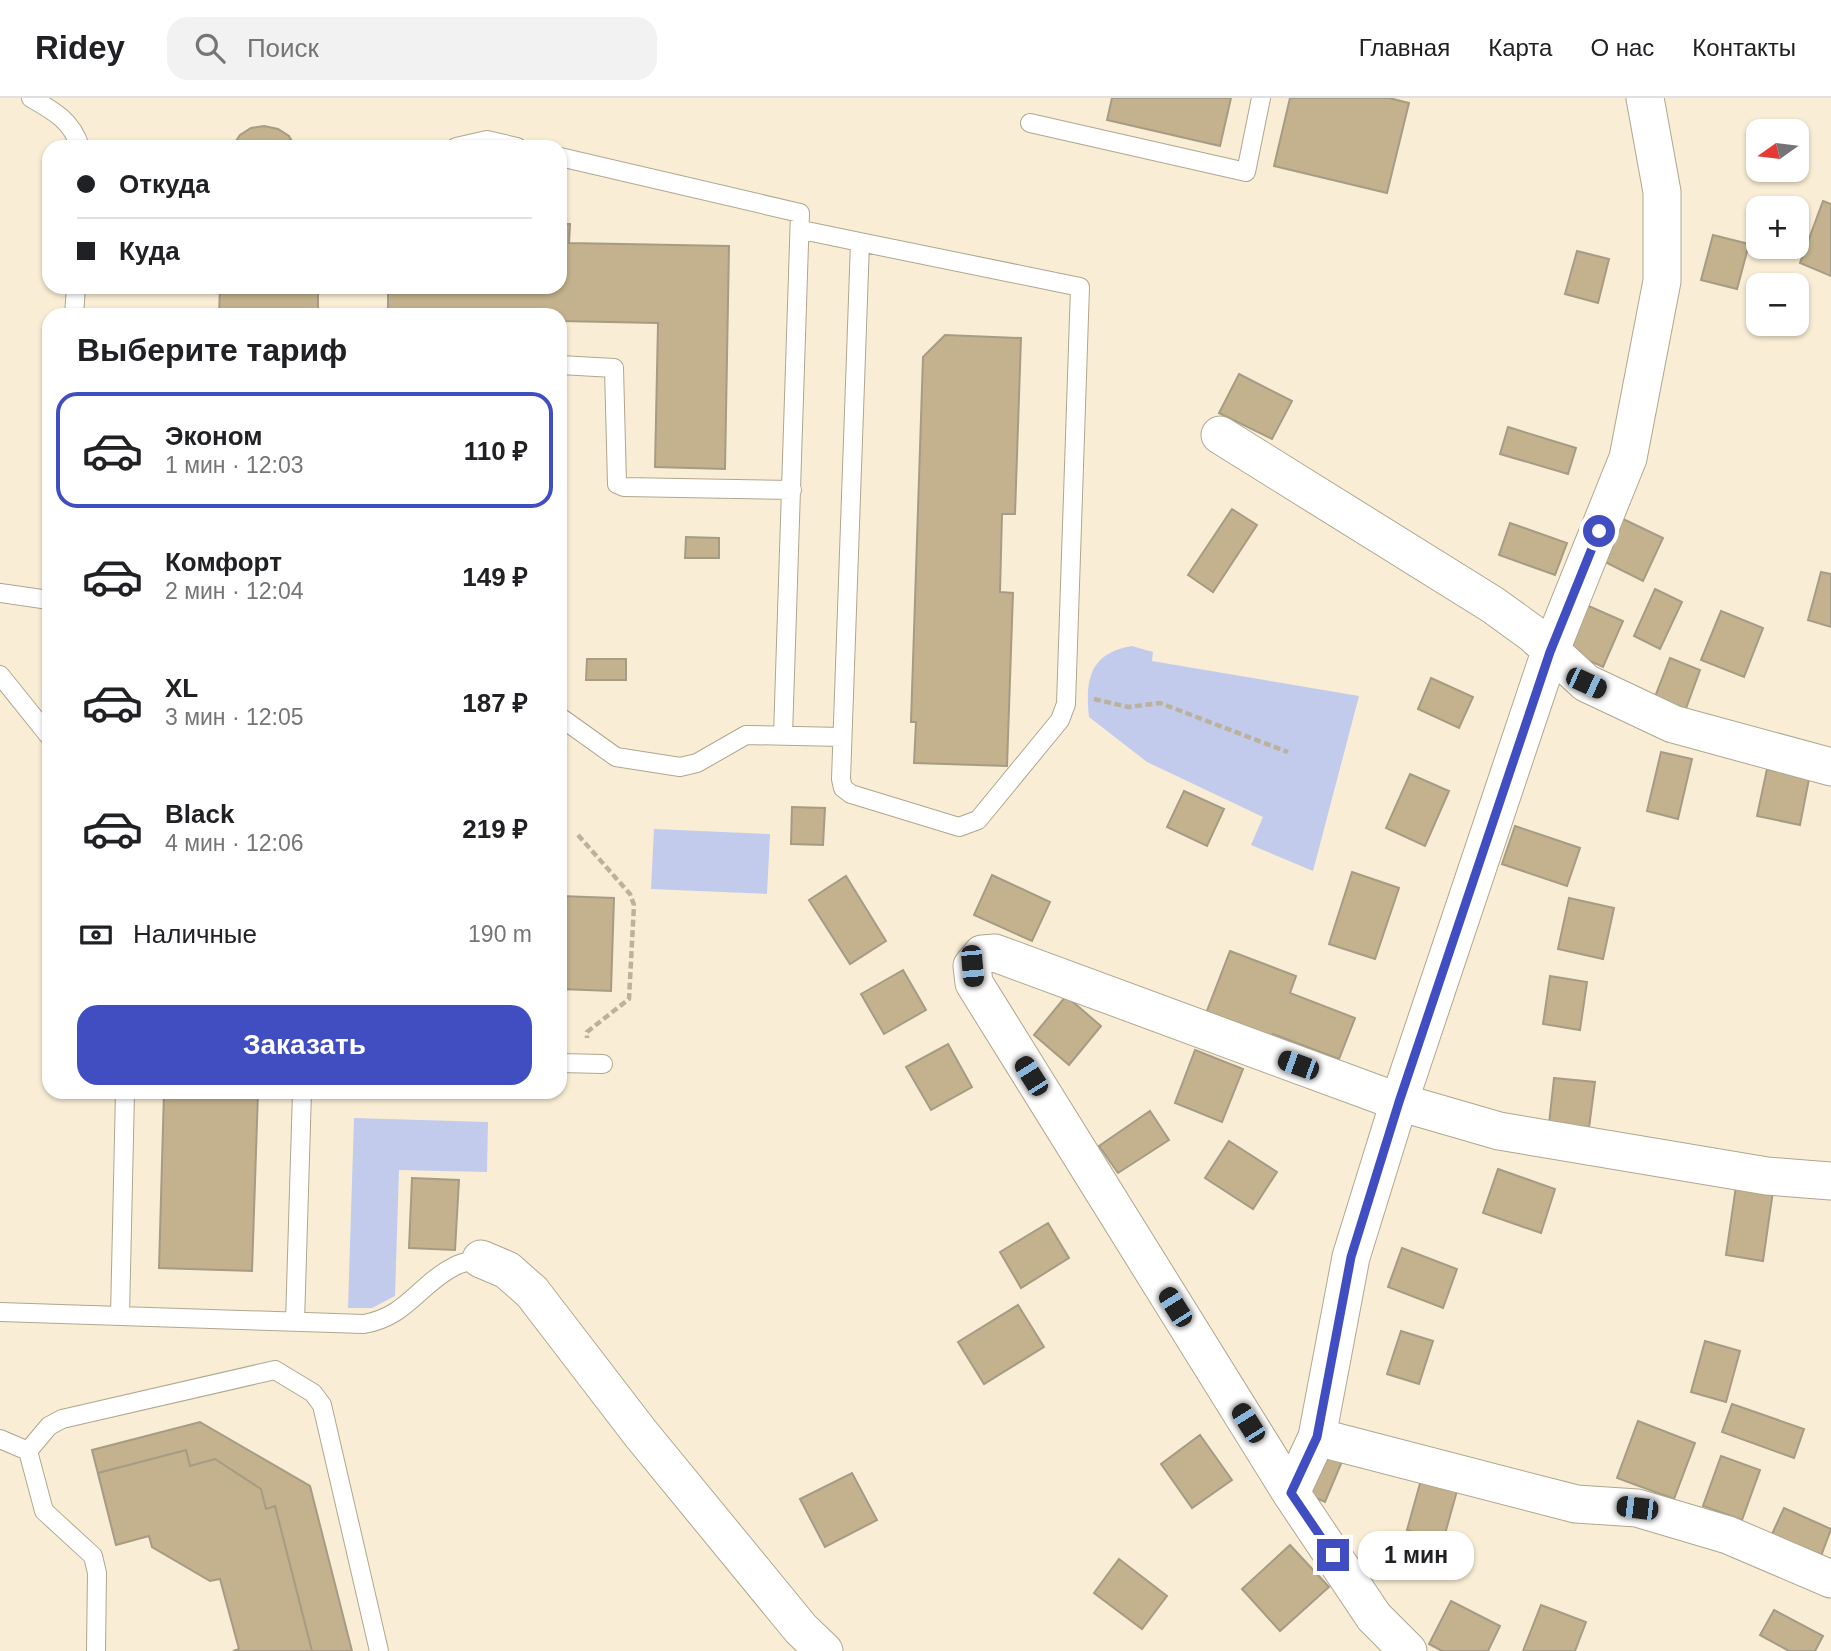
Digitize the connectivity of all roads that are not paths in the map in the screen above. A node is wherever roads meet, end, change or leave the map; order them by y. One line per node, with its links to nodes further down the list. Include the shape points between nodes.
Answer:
1 (31, 98): 5 (lane, via 63,117)
2 (1261, 98): 4 (lane, via 1246,172)
3 (1645, 98): 14 (street, via 1662,192 1662,281 1628,458)
4 (1030, 123)
5 (78, 140)
6 (567, 158): 7 (lane, via 795,209 802,218)
7 (802, 230): 8 (lane); 11 (lane)
8 (860, 242): 19 (lane); 19 (lane, via 1080,286 1066,704 1060,720 978,820 959,827 843,788)
9 (567, 365): 11 (lane, via 614,368 617,484)
10 (1220, 435): 14 (street, via 1493,605)
11 (792, 490): 18 (lane)
12 (0, 593): 13 (lane)
13 (42, 599)
14 (1550, 652): 20 (street, via 1586,683 1673,724); 25 (street)
15 (0, 675): 17 (lane)
16 (567, 722): 18 (lane, via 616,757 680,767 697,763 746,735)
17 (42, 727)
18 (783, 735): 19 (lane)
19 (842, 737)
20 (1831, 767)
21 (567, 1063): 22 (lane)
22 (603, 1064)
23 (125, 1099): 29 (lane)
24 (302, 1099): 30 (lane)
25 (1399, 1102): 26 (street, via 1499,1131 1767,1176); 31 (street, via 1351,1257); 34 (street, via 995,953 982,954 972,966 974,983)
26 (1831, 1181)
27 (481, 1259): 30 (lane, via 455,1265 407,1307 383,1321); 38 (street, via 507,1270 532,1292 641,1434)
28 (0, 1312): 29 (lane)
29 (120, 1316): 30 (lane)
30 (295, 1322)
31 (1317, 1437): 34 (street); 35 (street, via 1576,1504 1637,1508 1728,1535)
32 (0, 1439): 33 (lane)
33 (28, 1451): 36 (lane, via 44,1511 93,1556); 37 (lane, via 61,1419 279,1371 313,1392 322,1405)
34 (1291, 1493): 39 (street, via 1374,1617)
35 (1831, 1579)
36 (96, 1651)
37 (379, 1651)
38 (824, 1651)
39 (1408, 1651)

